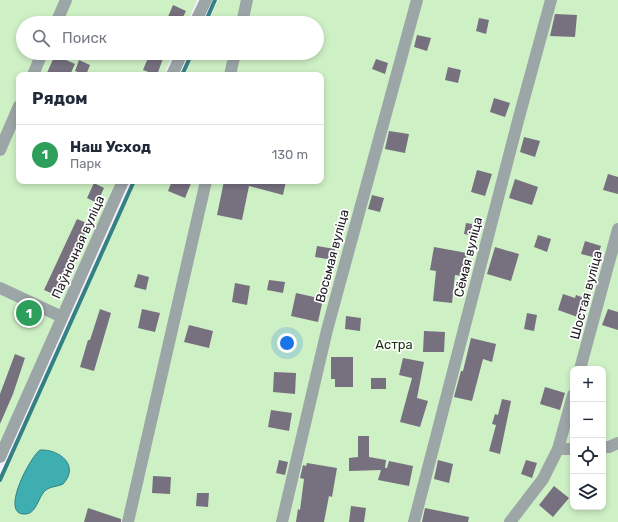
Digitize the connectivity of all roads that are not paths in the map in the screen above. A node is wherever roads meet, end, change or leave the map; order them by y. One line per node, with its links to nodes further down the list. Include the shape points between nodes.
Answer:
1 (66, 0): 6 (lane)
2 (206, 0): 7 (lane)
3 (248, 0): 8 (lane)
4 (417, 0): 30 (lane, Восьмая вуліца, via 327,330)
5 (551, 0): 31 (lane, Сёмая вуліца)
6 (59, 16)
7 (198, 16)
8 (244, 16)
9 (39, 60): 12 (lane)
10 (179, 60): 13 (lane)
11 (233, 60): 14 (lane)
12 (34, 72)
13 (173, 72)
14 (231, 72)
15 (16, 113): 16 (lane)
16 (0, 150)
17 (123, 184): 21 (lane, Паўночная вуліца)
18 (205, 184): 29 (lane)
19 (618, 229): 22 (lane, Шостая вуліца)
20 (0, 288): 21 (lane)
21 (62, 317): 28 (lane, Паўночная вуліца)
22 (581, 366)
23 (571, 402): 26 (lane)
24 (618, 443): 25 (lane)
25 (606, 447)
26 (558, 449): 27 (lane); 32 (lane, via 543,479)
27 (570, 449)
28 (0, 457)
29 (128, 522)
30 (282, 522)
31 (414, 522)
32 (510, 522)

